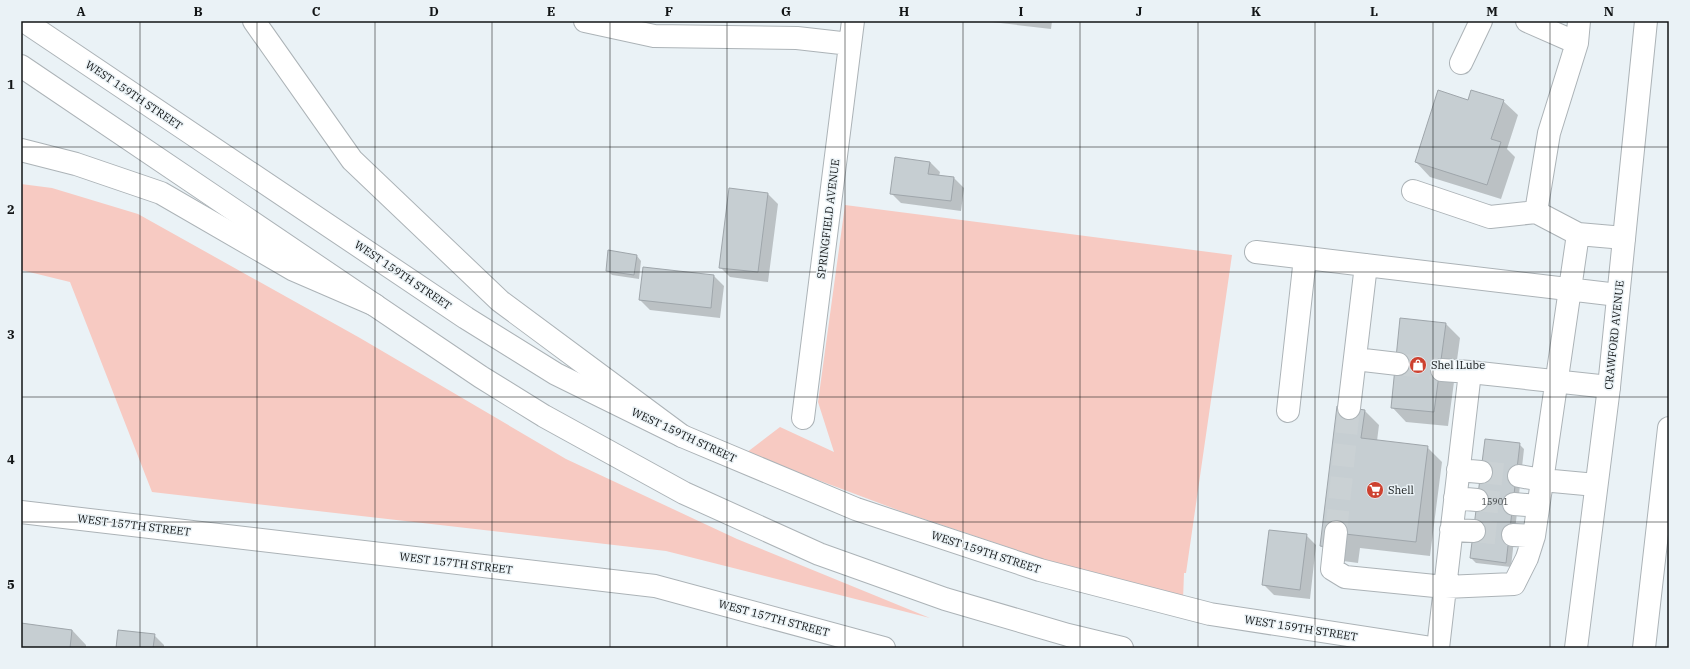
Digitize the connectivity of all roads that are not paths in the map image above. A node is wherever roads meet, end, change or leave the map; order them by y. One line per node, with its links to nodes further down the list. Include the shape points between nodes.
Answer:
1 (24, 21): 34 (main road, WEST 159TH STREET, via 466,318 556,374)
2 (254, 21): 34 (main road, via 352,160 500,301)
3 (585, 21): 10 (main road, via 654,36 797,38)
4 (853, 21): 10 (main road, SPRINGFIELD AVENUE)
5 (1481, 21): 11 (main road)
6 (1527, 21): 9 (main road)
7 (1579, 21): 9 (main road)
8 (1646, 21): 17 (main road, CRAWFORD AVENUE)
9 (1577, 43): 15 (main road, via 1549,133)
10 (850, 44): 32 (main road, SPRINGFIELD AVENUE)
11 (1461, 63)
12 (21, 66): 23 (main road)
13 (21, 150): 23 (main road, via 76,164 161,193 294,270)
14 (1413, 191): 15 (main road, via 1490,217)
15 (1536, 212): 16 (main road)
16 (1578, 234): 17 (main road); 21 (main road)
17 (1624, 238): 22 (main road, CRAWFORD AVENUE)
18 (1256, 252): 19 (main road)
19 (1305, 258): 20 (main road); 31 (main road)
20 (1366, 265): 21 (main road); 24 (main road)
21 (1570, 290): 22 (main road); 28 (main road)
22 (1618, 295): 29 (main road, CRAWFORD AVENUE)
23 (375, 305): 50 (main road, via 544,416 691,496 819,554 938,596 1068,635)
24 (1355, 359): 25 (main road); 30 (main road)
25 (1398, 364)
26 (1442, 370): 27 (main road)
27 (1470, 372): 28 (main road); 35 (main road)
28 (1558, 382): 29 (main road); 38 (main road)
29 (1609, 387): 39 (main road, CRAWFORD AVENUE)
30 (1350, 408)
31 (1288, 411)
32 (803, 418)
33 (1669, 428): 54 (main road)
34 (682, 436): 51 (main road, WEST 159TH STREET, via 856,509 1040,570 1210,614)
35 (1458, 470): 36 (main road); 40 (main road)
36 (1481, 472)
37 (1519, 476): 38 (main road)
38 (1542, 480): 39 (main road); 43 (main road)
39 (1596, 484): 53 (main road, CRAWFORD AVENUE)
40 (1455, 498): 41 (main road); 45 (main road)
41 (1477, 500)
42 (1514, 504): 43 (main road)
43 (1538, 506): 48 (main road, via 1524,535 1527,558 1514,584)
44 (21, 512): 49 (main road, WEST 157TH STREET, via 655,586)
45 (1451, 530): 46 (main road); 48 (main road)
46 (1474, 531)
47 (1336, 532): 48 (main road, via 1332,568 1345,577)
48 (1445, 587): 52 (main road)
49 (884, 648)
50 (1122, 648)
51 (1432, 648)
52 (1438, 648)
53 (1576, 648)
54 (1644, 648)

